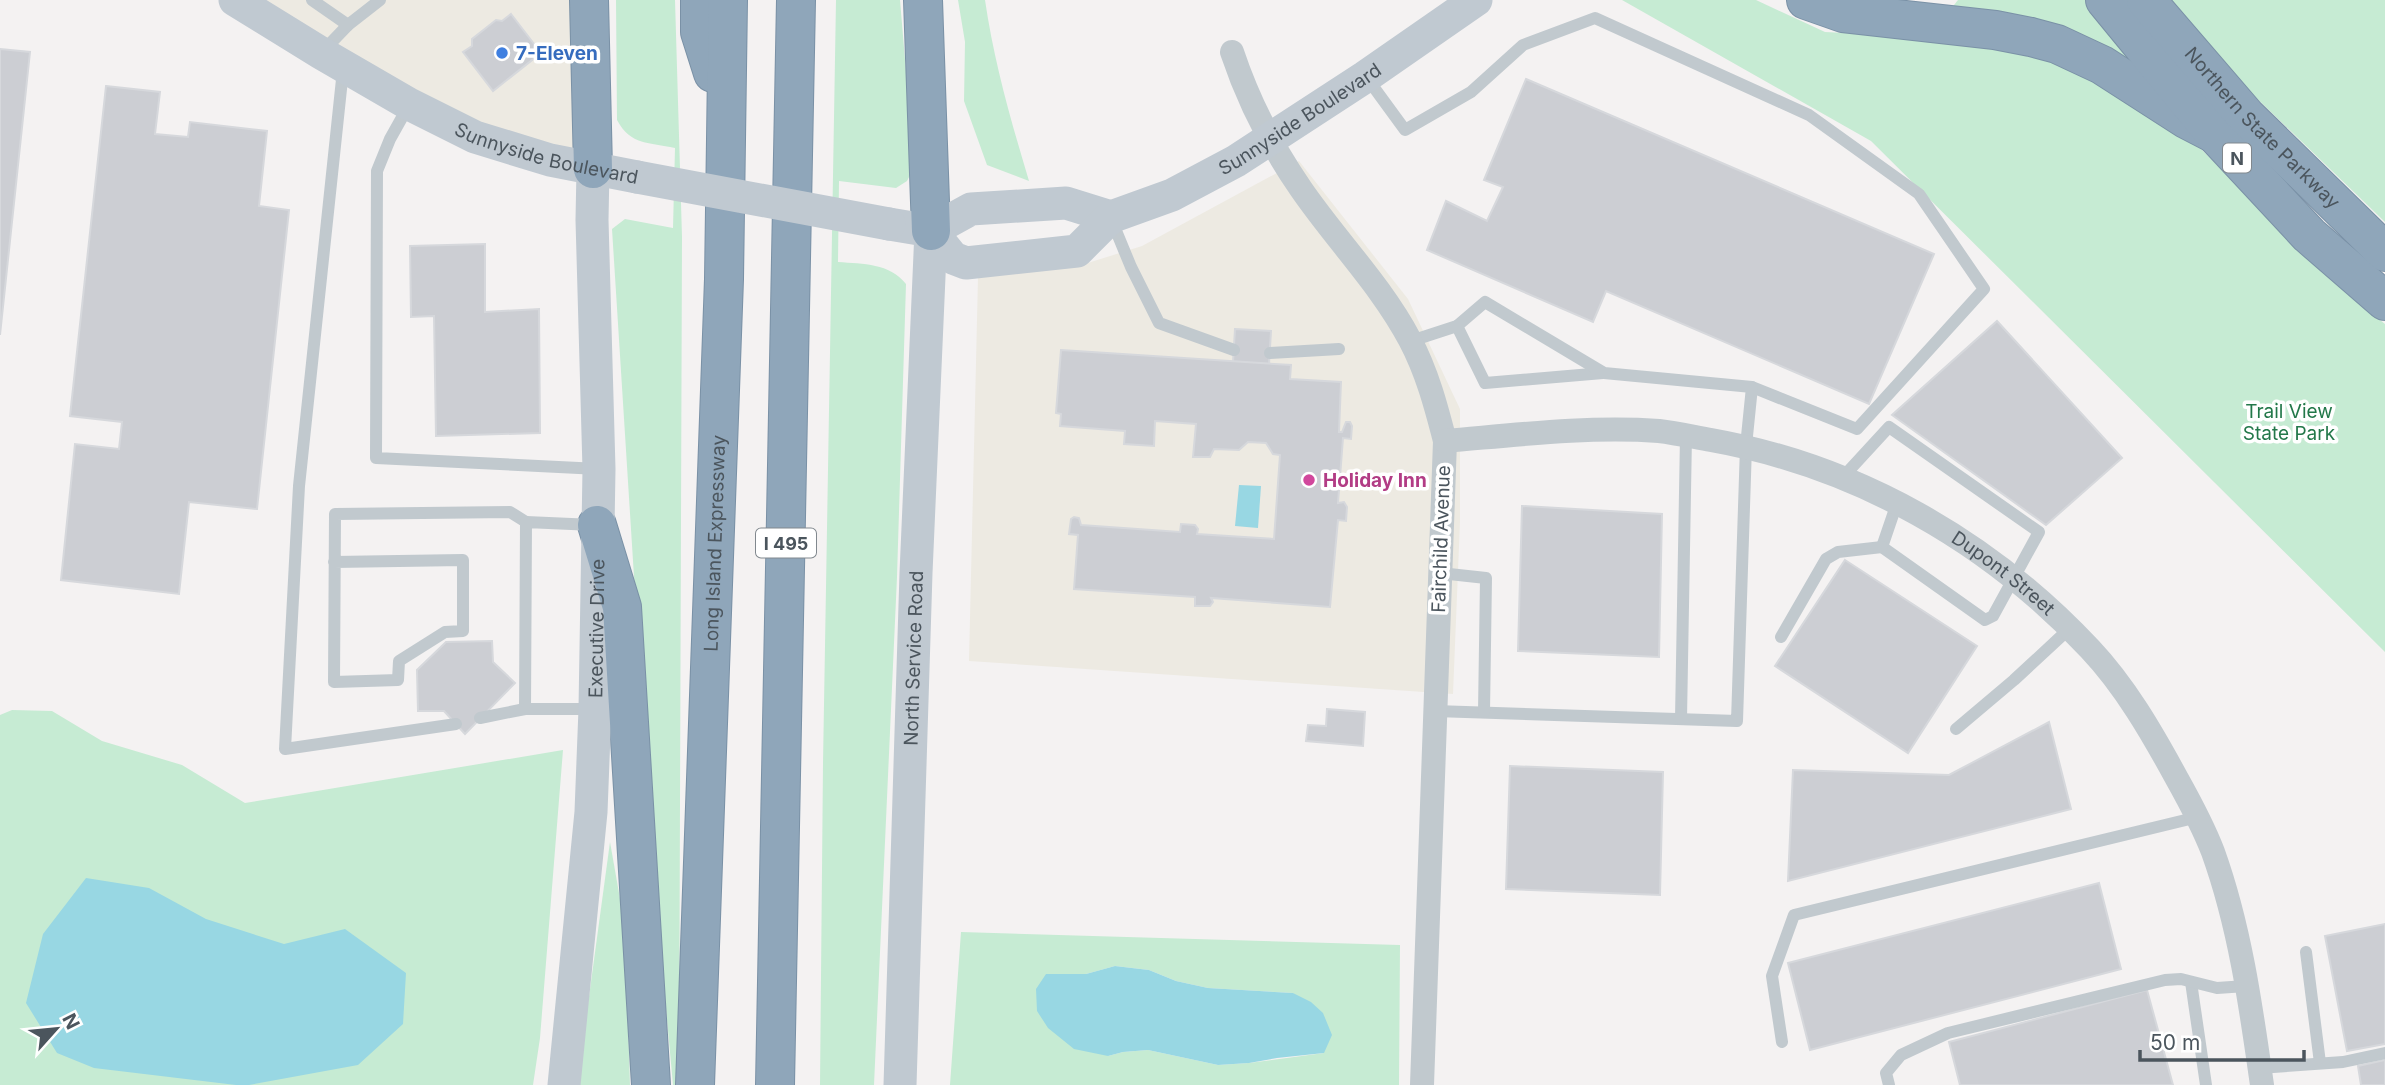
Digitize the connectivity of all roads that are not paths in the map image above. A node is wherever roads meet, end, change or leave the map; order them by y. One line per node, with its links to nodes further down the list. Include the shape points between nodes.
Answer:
1 (235, 0): 17 (main road, Sunnyside Boulevard)
2 (312, 0): 15 (lane)
3 (380, 0): 15 (lane)
4 (589, 0): 23 (highway)
5 (700, 0): 20 (highway, via 701,33)
6 (728, 0): 20 (highway, Long Island Expressway)
7 (796, 0): 68 (highway, I 495)
8 (923, 0): 25 (highway)
9 (1476, 0): 18 (main road, Sunnyside Boulevard)
10 (1806, 0): 14 (highway, via 1843,13)
11 (1939, 0): 14 (highway)
12 (2105, 0): 21 (highway, Northern State Parkway / N)
13 (2146, 0): 26 (highway, Northern State Parkway / N, via 2246,116)
14 (1900, 18): 21 (highway, via 1994,30 2057,44 2102,65)
15 (348, 25): 17 (lane)
16 (1232, 52): 22 (street, Fairchild Avenue, via 1245,90)
17 (332, 60): 19 (main road, Sunnyside Boulevard); 55 (lane, via 299,486 285,749)
18 (1366, 77): 22 (main road, Sunnyside Boulevard); 34 (lane, via 1405,130 1471,92 1523,45 1595,18 1809,115 1919,194 1984,289 1857,429)
19 (410, 104): 23 (main road, Sunnyside Boulevard, via 475,137); 38 (lane, via 377,171 376,458)
20 (725, 114): 67 (highway, Long Island Expressway, via 724,279)
21 (2215, 134): 27 (highway, Northern State Parkway / N, via 2309,235)
22 (1271, 139): 24 (main road, Sunnyside Boulevard, via 1172,195); 29 (street, Fairchild Avenue, via 1300,189 1382,295)
23 (593, 169): 25 (main road, Sunnyside Boulevard, bridge); 38 (main road, Executive Drive)
24 (1111, 217): 25 (main road, via 1066,203 971,209); 25 (main road, Sunnyside Boulevard, via 1077,251 965,263 953,258); 31 (lane, via 1159,323)
25 (931, 231): 69 (main road, North Service Road)
26 (2385, 252)
27 (2385, 301)
28 (1457, 326): 29 (lane); 33 (lane, via 1485,302); 33 (lane, via 1485,383)
29 (1411, 341): 36 (street, Fairchild Avenue, via 1432,389)
30 (1339, 349): 32 (lane)
31 (1234, 350)
32 (1270, 353)
33 (1604, 373): 34 (lane)
34 (1752, 387): 37 (lane)
35 (1686, 436): 36 (street, Dupont Street, via 1660,431 1578,430); 37 (street, Dupont Street); 54 (lane)
36 (1445, 441): 45 (street, Fairchild Avenue)
37 (1746, 446): 39 (street, Dupont Street); 54 (lane, via 1738,721)
38 (599, 469): 42 (main road, Executive Drive)
39 (1843, 477): 40 (street, Dupont Street); 46 (lane, via 1889,426 2039,532)
40 (1897, 503): 43 (lane); 46 (street, Dupont Street, via 1939,525)
41 (526, 522): 42 (lane); 44 (lane, via 510,512 335,514); 49 (lane)
42 (597, 525): 50 (main road, Executive Drive); 66 (highway, via 622,607)
43 (1882, 547): 46 (lane, via 1985,620 1993,616); 48 (lane, via 1838,552 1826,559)
44 (334, 562): 44 (lane, via 334,682 398,680 399,661 445,632 463,631 463,559)
45 (1440, 573): 51 (street, Fairchild Avenue); 52 (lane, via 1486,578)
46 (2014, 579): 47 (street, Dupont Street)
47 (2069, 629): 56 (lane); 57 (street, Dupont Street, via 2092,651 2149,726)
48 (1781, 638)
49 (526, 709): 50 (lane); 53 (lane)
50 (595, 709): 65 (main road, Executive Drive, via 591,812)
51 (1435, 711): 52 (lane); 70 (street, Fairchild Avenue)
52 (1484, 712): 54 (lane)
53 (480, 719)
54 (1681, 719)
55 (456, 724)
56 (1956, 729)
57 (2198, 817): 60 (street, Dupont Street, via 2232,913); 61 (lane, via 1794,915 1772,976)
58 (2306, 952): 63 (lane)
59 (2191, 982): 60 (lane, via 2217,988); 71 (lane, via 2165,980 1948,1033 1901,1055 1886,1073); 72 (lane)
60 (2246, 986): 64 (street, Dupont Street)
61 (1782, 1042)
62 (2385, 1053): 63 (lane)
63 (2320, 1063): 64 (lane)
64 (2260, 1076)
65 (564, 1085)
66 (650, 1085)
67 (695, 1085)
68 (775, 1085)
69 (900, 1085)
70 (1422, 1085)
71 (1889, 1085)
72 (2206, 1085)

